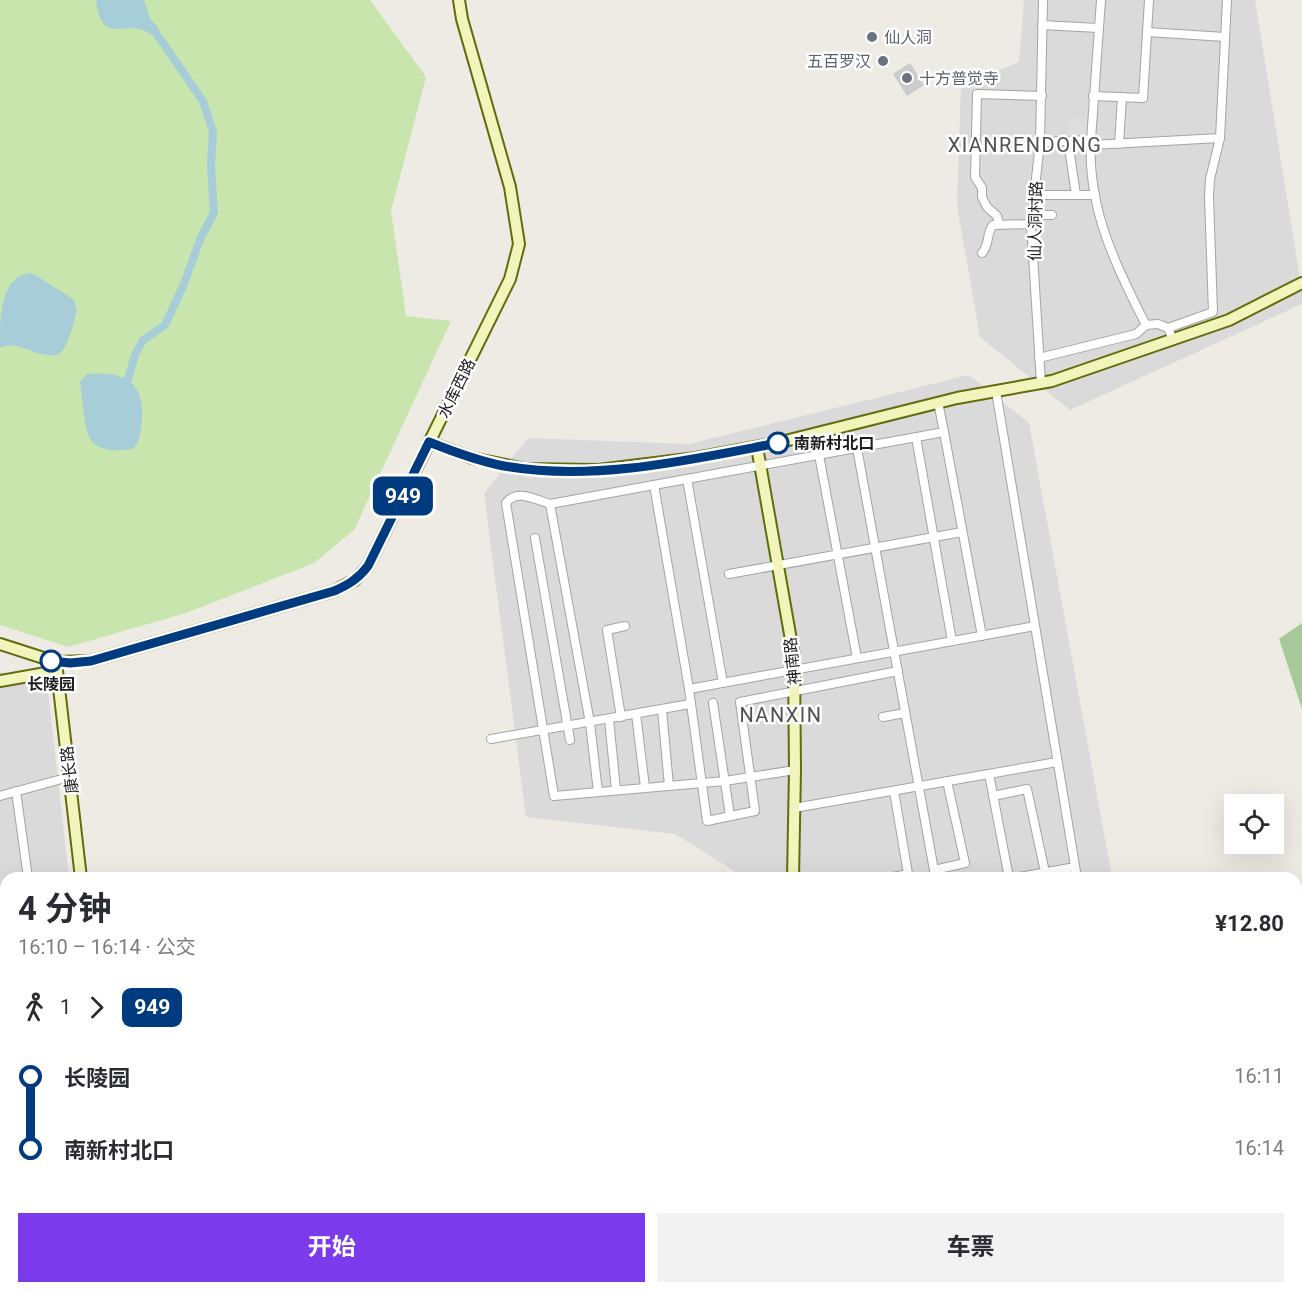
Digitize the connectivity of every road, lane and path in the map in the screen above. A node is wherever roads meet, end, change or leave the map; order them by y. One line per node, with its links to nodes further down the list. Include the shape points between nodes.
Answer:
1 (459, 0): 36 (street, 水库西路, via 510,187 519,244 510,279)
2 (1043, 0): 6 (street, 仙人洞村路)
3 (1101, 0): 7 (street)
4 (1149, 0): 8 (street)
5 (1227, 0): 9 (street)
6 (1042, 26): 7 (street); 10 (street, 仙人洞村路)
7 (1098, 28): 11 (street)
8 (1147, 32): 9 (street); 12 (street, via 1143,98)
9 (1225, 37): 13 (street)
10 (1042, 96): 15 (street, 仙人洞村路); 23 (street, via 977,94 975,177)
11 (1093, 96): 12 (street); 16 (street)
12 (1122, 97): 17 (street)
13 (1220, 138): 17 (street); 28 (street, via 1209,197 1213,312)
14 (1068, 141): 15 (street); 16 (street); 19 (street)
15 (1040, 142): 18 (street, 仙人洞村路)
16 (1091, 143): 17 (street); 20 (street)
17 (1119, 144)
18 (1034, 195): 19 (street); 22 (street, 仙人洞村路)
19 (1076, 195): 20 (street)
20 (1095, 195): 27 (street, via 1114,262)
21 (1052, 214): 22 (street)
22 (1032, 215): 24 (street, 仙人洞村路)
23 (999, 224): 24 (street); 25 (street, via 990,228)
24 (1031, 224): 30 (street, 仙人洞村路)
25 (982, 253)
26 (1302, 284): 29 (street, via 1229,320)
27 (1146, 325): 28 (street); 30 (street, via 1136,334)
28 (1168, 328): 29 (street)
29 (1173, 340): 31 (street)
30 (1039, 358): 31 (street, 仙人洞村路)
31 (1041, 384): 32 (street)
32 (996, 391): 33 (street); 52 (street)
33 (938, 402): 34 (street); 37 (street)
34 (944, 432): 35 (street); 44 (street)
35 (916, 437): 38 (street); 45 (street)
36 (429, 442): 37 (street, via 492,463 556,471 630,468); 58 (street, 水库西路, via 368,566 347,585 91,661)
37 (757, 447): 40 (street, 神南路)
38 (857, 448): 39 (street); 47 (street)
39 (819, 455): 40 (street); 48 (street)
40 (760, 465): 41 (street); 49 (street, 神南路)
41 (687, 479): 42 (street); 62 (street)
42 (654, 485): 43 (street); 63 (street)
43 (550, 504): 73 (street); 75 (street, via 519,495 506,503)
44 (962, 532): 45 (street); 53 (street)
45 (933, 537): 47 (street); 54 (street)
46 (535, 538): 74 (street)
47 (875, 548): 48 (street); 56 (street)
48 (837, 554): 49 (street); 57 (street)
49 (778, 565): 50 (street); 59 (street, 神南路)
50 (729, 574)
51 (625, 626): 70 (street, via 607,630)
52 (1035, 626): 53 (street); 78 (street)
53 (982, 636): 54 (street)
54 (952, 641): 56 (street)
55 (0, 644): 58 (street, 水库西路)
56 (894, 652): 57 (street); 60 (street)
57 (857, 658): 59 (street)
58 (56, 667): 61 (street); 81 (street, 康长路)
59 (795, 670): 62 (street); 64 (street, 神南路)
60 (898, 671): 64 (street); 68 (street)
61 (0, 681)
62 (723, 683): 63 (street)
63 (689, 689): 66 (street)
64 (795, 690): 79 (street, 神南路); 82 (street, via 740,702)
65 (713, 703): 83 (street)
66 (690, 704): 67 (street); 85 (street)
67 (662, 710): 69 (street); 86 (street)
68 (905, 712): 71 (street); 87 (street)
69 (636, 714): 70 (street); 88 (street)
70 (621, 717): 72 (street)
71 (883, 717)
72 (609, 719): 73 (street); 89 (street)
73 (590, 723): 74 (street); 92 (street)
74 (568, 726): 75 (street); 77 (street)
75 (544, 730): 76 (street); 92 (street, via 554,796)
76 (491, 739)
77 (570, 740)
78 (1057, 762): 80 (street); 97 (street)
79 (795, 770): 82 (street); 95 (street, 神南路)
80 (989, 774): 84 (street); 94 (street)
81 (69, 777): 91 (street); 100 (street, 康长路)
82 (751, 778): 83 (street); 96 (street, via 755,811)
83 (725, 781): 85 (street); 96 (street)
84 (947, 781): 87 (street); 98 (street, via 965,863)
85 (701, 783): 86 (street); 96 (street, via 707,821)
86 (669, 786): 88 (street)
87 (919, 786): 90 (street); 98 (street)
88 (645, 788): 89 (street)
89 (616, 790): 92 (street)
90 (894, 791): 95 (street); 102 (street)
91 (16, 792): 93 (street); 99 (street)
92 (598, 792)
93 (0, 796)
94 (993, 796): 103 (street); 104 (street, via 1027,789)
95 (794, 808): 101 (street, 神南路)
96 (730, 816)
97 (1075, 867): 104 (street); 105 (street)
98 (934, 870)
99 (27, 872)
100 (80, 872)
101 (793, 872)
102 (908, 872)
103 (1010, 872)
104 (1045, 872)
105 (1076, 872)

